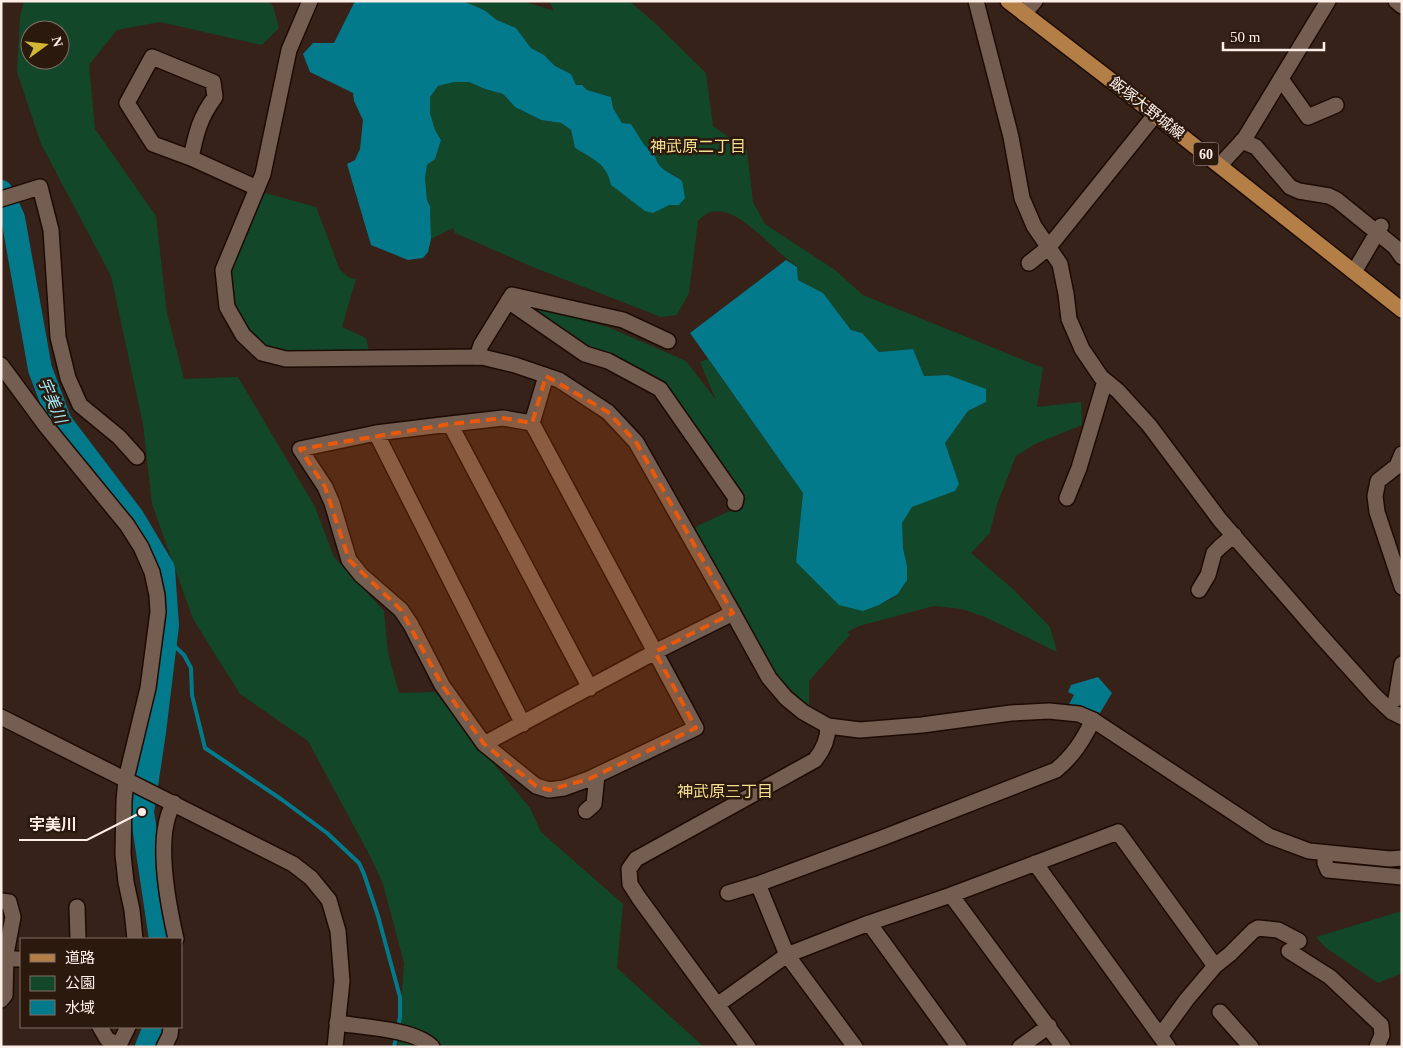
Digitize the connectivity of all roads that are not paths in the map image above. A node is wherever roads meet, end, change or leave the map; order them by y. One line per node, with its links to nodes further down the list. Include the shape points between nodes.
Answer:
1 (310, 1): 15 (street, via 288,50 263,174)
2 (976, 1): 18 (street, via 1011,137 1022,198)
3 (1008, 1): 8 (main road, 飯塚大野城線 / 60)
4 (1035, 1): 8 (street)
5 (1328, 1): 9 (street)
6 (1396, 1): 7 (street)
7 (1402, 6)
8 (1024, 14): 11 (main road, 飯塚大野城線 / 60)
9 (1281, 79): 10 (street, via 1308,118); 12 (street)
10 (1336, 105)
11 (1154, 115): 14 (main road, 飯塚大野城線 / 60); 18 (street)
12 (1242, 141): 14 (street); 17 (street, via 1256,147 1290,187 1329,196)
13 (191, 158): 13 (street, via 196,130 204,111 215,97 213,82 152,57 127,103 153,144); 15 (street)
14 (1220, 165): 21 (main road, 飯塚大野城線 / 60)
15 (257, 188): 25 (street, via 223,270 227,308 242,335 262,353 286,359)
16 (1, 199): 33 (street, via 40,187 51,230 58,337 68,378 80,405 119,437)
17 (1379, 229): 19 (street); 21 (street)
18 (1048, 248): 20 (street); 28 (street, via 1060,264 1069,319 1082,349)
19 (1402, 257)
20 (1029, 263)
21 (1354, 272): 23 (main road, 飯塚大野城線 / 60)
22 (508, 301): 24 (street, via 512,295 608,316); 25 (street); 35 (street, via 585,354 608,360 660,389 736,498)
23 (1400, 306)
24 (668, 342)
25 (478, 358): 27 (street, via 515,365)
26 (1, 366): 51 (street, via 127,525 152,572 158,612 148,688)
27 (546, 376): 29 (street); 39 (street, via 559,380 608,412 636,442)
28 (1106, 381): 34 (street); 36 (street, via 1149,425)
29 (532, 423): 30 (street, via 503,418); 40 (street)
30 (450, 424): 31 (street); 42 (street)
31 (376, 433): 47 (street); 49 (street, via 300,449 325,486 349,560 401,610 442,685)
32 (1402, 454): 37 (street, via 1397,466 1378,481 1375,496 1377,512)
33 (137, 457)
34 (1067, 498)
35 (735, 503)
36 (1234, 536): 38 (street, via 1214,553 1208,575); 45 (street, via 1375,696)
37 (1402, 587)
38 (1199, 590)
39 (733, 613): 40 (street); 48 (street, via 769,678 802,712)
40 (655, 652): 42 (street); 50 (street, via 699,733)
41 (1402, 664): 43 (street)
42 (590, 688): 47 (street)
43 (1396, 699)
44 (1, 717): 51 (street)
45 (1402, 717)
46 (1093, 720): 48 (street, via 1079,714 1049,711 860,730); 54 (street, via 1269,836 1292,846); 58 (street, via 1070,759 1056,770)
47 (523, 724): 49 (street)
48 (828, 726): 72 (street, via 828,736 815,760 636,859 629,869 630,884 639,898)
49 (484, 744): 50 (street, via 536,786 549,790)
50 (598, 775): 53 (street, via 594,804)
51 (130, 781): 52 (street); 65 (street, via 124,854)
52 (171, 802): 66 (street, via 164,829 164,855); 74 (street, via 293,864 311,878 329,900 338,931 342,981)
53 (586, 811)
54 (1325, 853): 55 (street); 57 (street, via 1328,870)
55 (1402, 858)
56 (1035, 862): 60 (street); 70 (street, via 1118,832); 79 (street)
57 (1402, 877)
58 (758, 884): 59 (street); 67 (street)
59 (728, 893)
60 (951, 895): 63 (street); 75 (street)
61 (1, 901): 68 (street, via 9,902 13,917)
62 (77, 907): 64 (street)
63 (869, 923): 67 (street); 86 (street)
64 (78, 938)
65 (135, 938)
66 (176, 938)
67 (787, 955): 72 (street); 85 (street)
68 (6, 959): 69 (street); 71 (street, via 5,995)
69 (20, 959)
70 (1215, 966): 79 (street, via 1187,999); 90 (street, via 1258,928 1278,930 1381,1026 1382,1035)
71 (1, 1000)
72 (717, 1004): 84 (street)
73 (1220, 1012): 89 (street)
74 (337, 1023): 82 (street); 83 (street, via 413,1035)
75 (1049, 1026): 87 (street); 88 (street)
76 (101, 1028): 80 (street, via 107,1039)
77 (127, 1028): 80 (street)
78 (171, 1028): 81 (street)
79 (1164, 1041)
80 (118, 1046)
81 (164, 1047)
82 (334, 1047)
83 (432, 1047)
84 (748, 1047)
85 (855, 1047)
86 (958, 1047)
87 (1020, 1047)
88 (1063, 1047)
89 (1251, 1047)
90 (1377, 1047)

